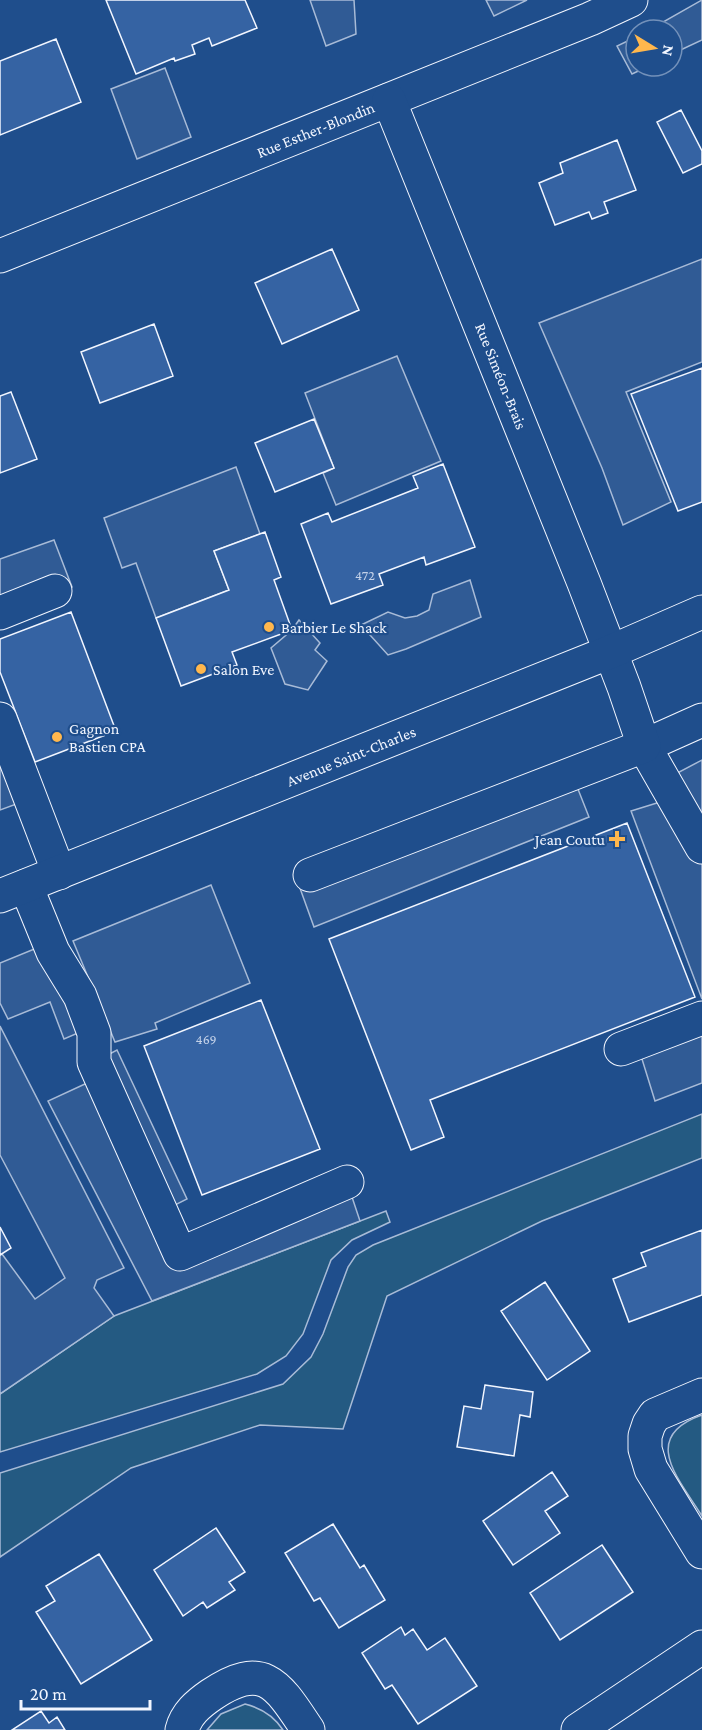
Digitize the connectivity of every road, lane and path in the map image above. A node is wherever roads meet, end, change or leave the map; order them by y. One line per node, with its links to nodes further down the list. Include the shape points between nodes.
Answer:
1 (630, 0): 2 (street, Rue Esther-Blondin)
2 (389, 100): 3 (street, Rue Esther-Blondin); 7 (street, Rue Siméon-Brais)
3 (0, 256)
4 (55, 591): 6 (street)
5 (702, 612): 7 (street, Avenue Saint-Charles)
6 (0, 613)
7 (610, 652): 10 (street, Rue Siméon-Brais); 12 (street, Avenue Saint-Charles)
8 (0, 719): 12 (street)
9 (702, 720): 10 (street)
10 (644, 746): 11 (street, Rue Siméon-Brais); 13 (street)
11 (702, 847)
12 (59, 873): 14 (street, Avenue Saint-Charles)
13 (310, 875)
14 (13, 891): 17 (street, via 80,996 94,1033 94,1062 180,1254)
15 (702, 1018): 16 (street)
16 (621, 1049)
17 (347, 1182)
18 (702, 1395): 19 (street, via 655,1414 647,1430 645,1449 651,1469)
19 (702, 1551)
20 (702, 1647): 23 (street)
21 (182, 1730): 22 (street, via 198,1704 224,1686 255,1677 281,1692)
22 (308, 1730)
23 (578, 1730)

